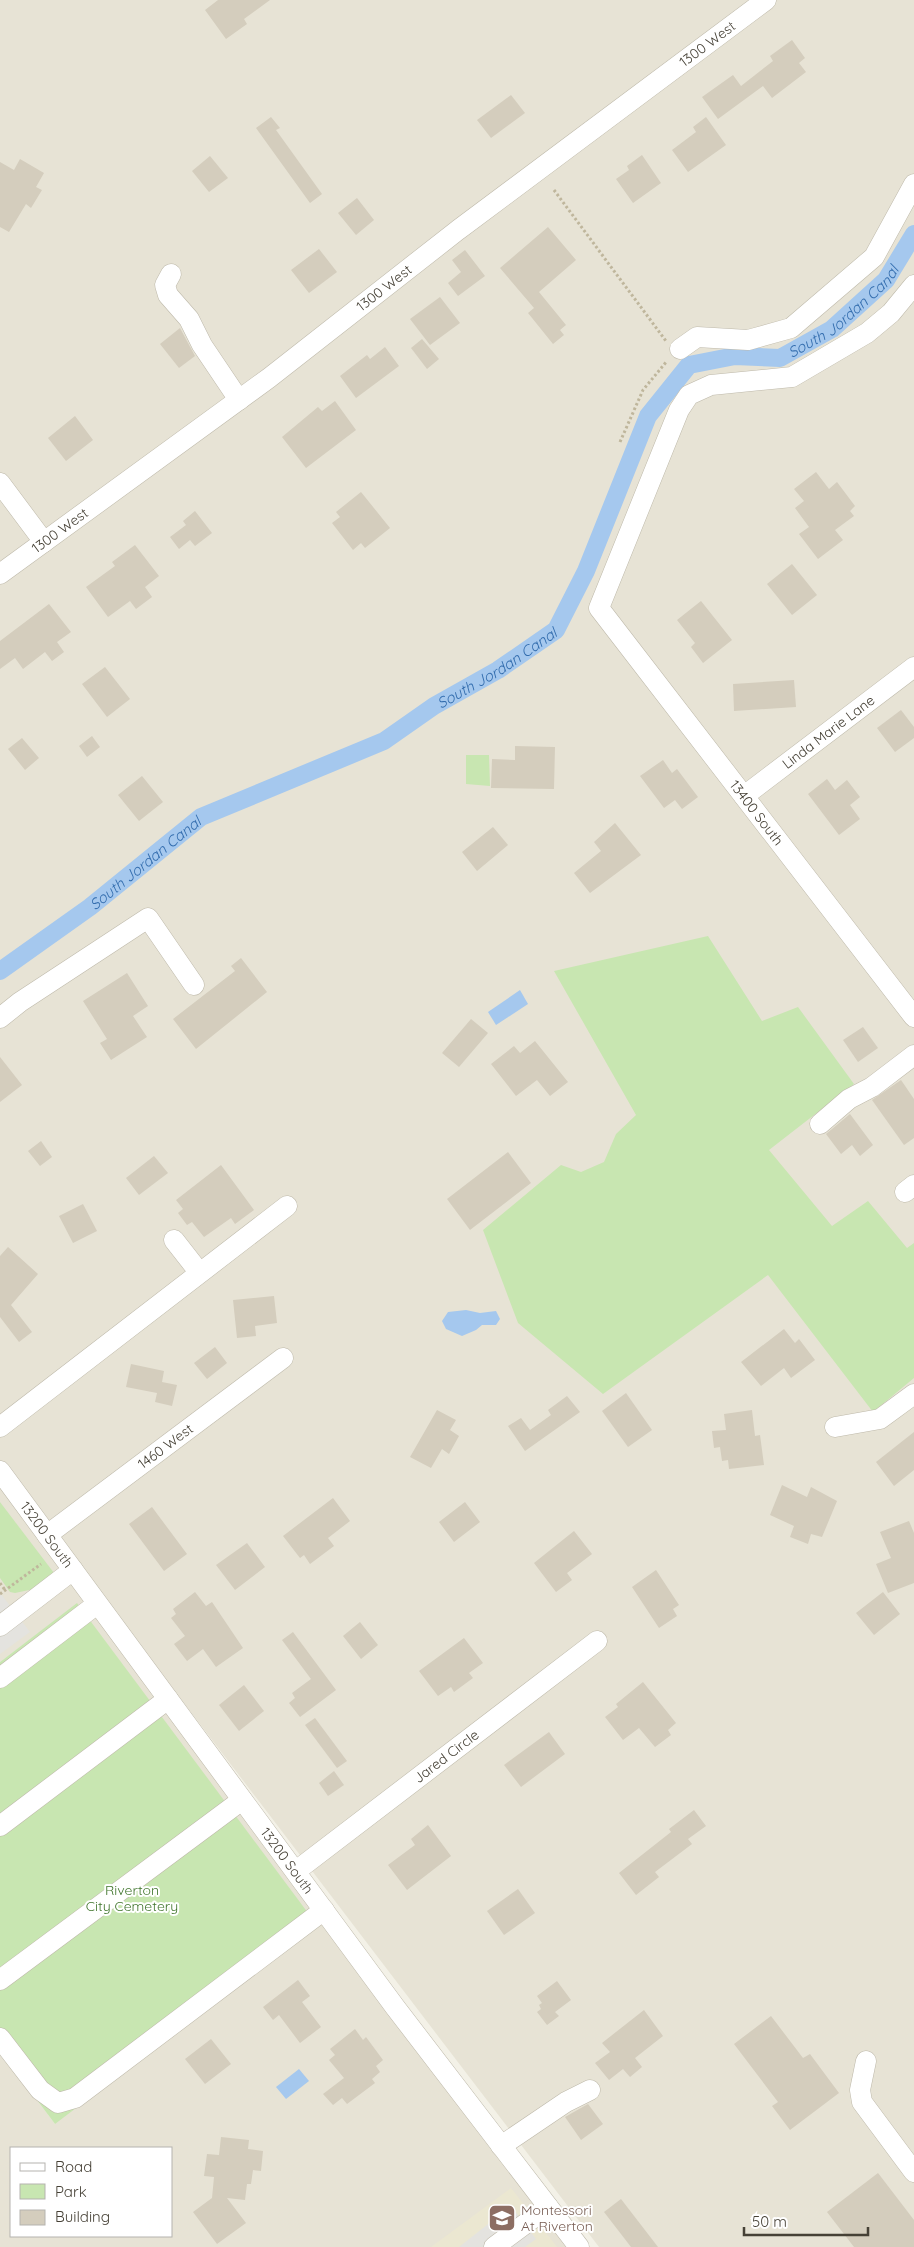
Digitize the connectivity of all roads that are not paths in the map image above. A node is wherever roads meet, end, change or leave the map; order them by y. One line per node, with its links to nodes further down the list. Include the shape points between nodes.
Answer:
1 (766, 0): 6 (street, 1300 West, via 458,230)
2 (914, 184): 5 (street, via 874,258 791,328 748,340 697,337)
3 (171, 274): 6 (street, via 165,285 168,295 189,319 202,345)
4 (914, 285): 11 (street, 13400 South, via 867,333 792,377 711,385 689,395 679,410 599,608)
5 (672, 351)
6 (239, 400): 8 (street, 1300 West)
7 (0, 483): 8 (street)
8 (44, 542): 9 (street, 1300 West)
9 (1, 572)
10 (914, 667): 11 (street, Linda Marie Lane)
11 (744, 796): 13 (street, 13400 South)
12 (194, 985): 14 (street, via 148,918)
13 (914, 1017)
14 (0, 1018)
15 (914, 1055): 16 (street, via 872,1088 849,1099)
16 (820, 1124)
17 (287, 1206): 19 (street)
18 (174, 1240): 19 (street)
19 (199, 1272): 22 (street)
20 (283, 1358): 25 (street, 1460 West)
21 (914, 1394): 23 (street, via 880,1419)
22 (0, 1427)
23 (835, 1427)
24 (0, 1471): 25 (street, 13200 South)
25 (47, 1535): 26 (street, 13200 South)
26 (73, 1570): 27 (street, 13200 South); 28 (street)
27 (97, 1604): 30 (street); 31 (street, 13200 South)
28 (0, 1626)
29 (596, 1641): 34 (street, Jared Circle)
30 (0, 1678)
31 (168, 1699): 32 (street, 13200 South); 33 (street)
32 (242, 1800): 34 (street, 13200 South); 36 (street)
33 (0, 1826)
34 (296, 1871): 35 (street, 13200 South)
35 (324, 1910): 37 (street, via 75,2098 58,2103 40,2090); 40 (street, 13200 South)
36 (0, 1980)
37 (0, 2038)
38 (866, 2061): 41 (street, via 860,2090 862,2102)
39 (590, 2090): 40 (street, via 566,2102)
40 (501, 2146): 42 (street, 13200 South)
41 (914, 2172)
42 (548, 2207): 43 (street); 44 (street, 13200 South)
43 (494, 2247)
44 (579, 2247)

